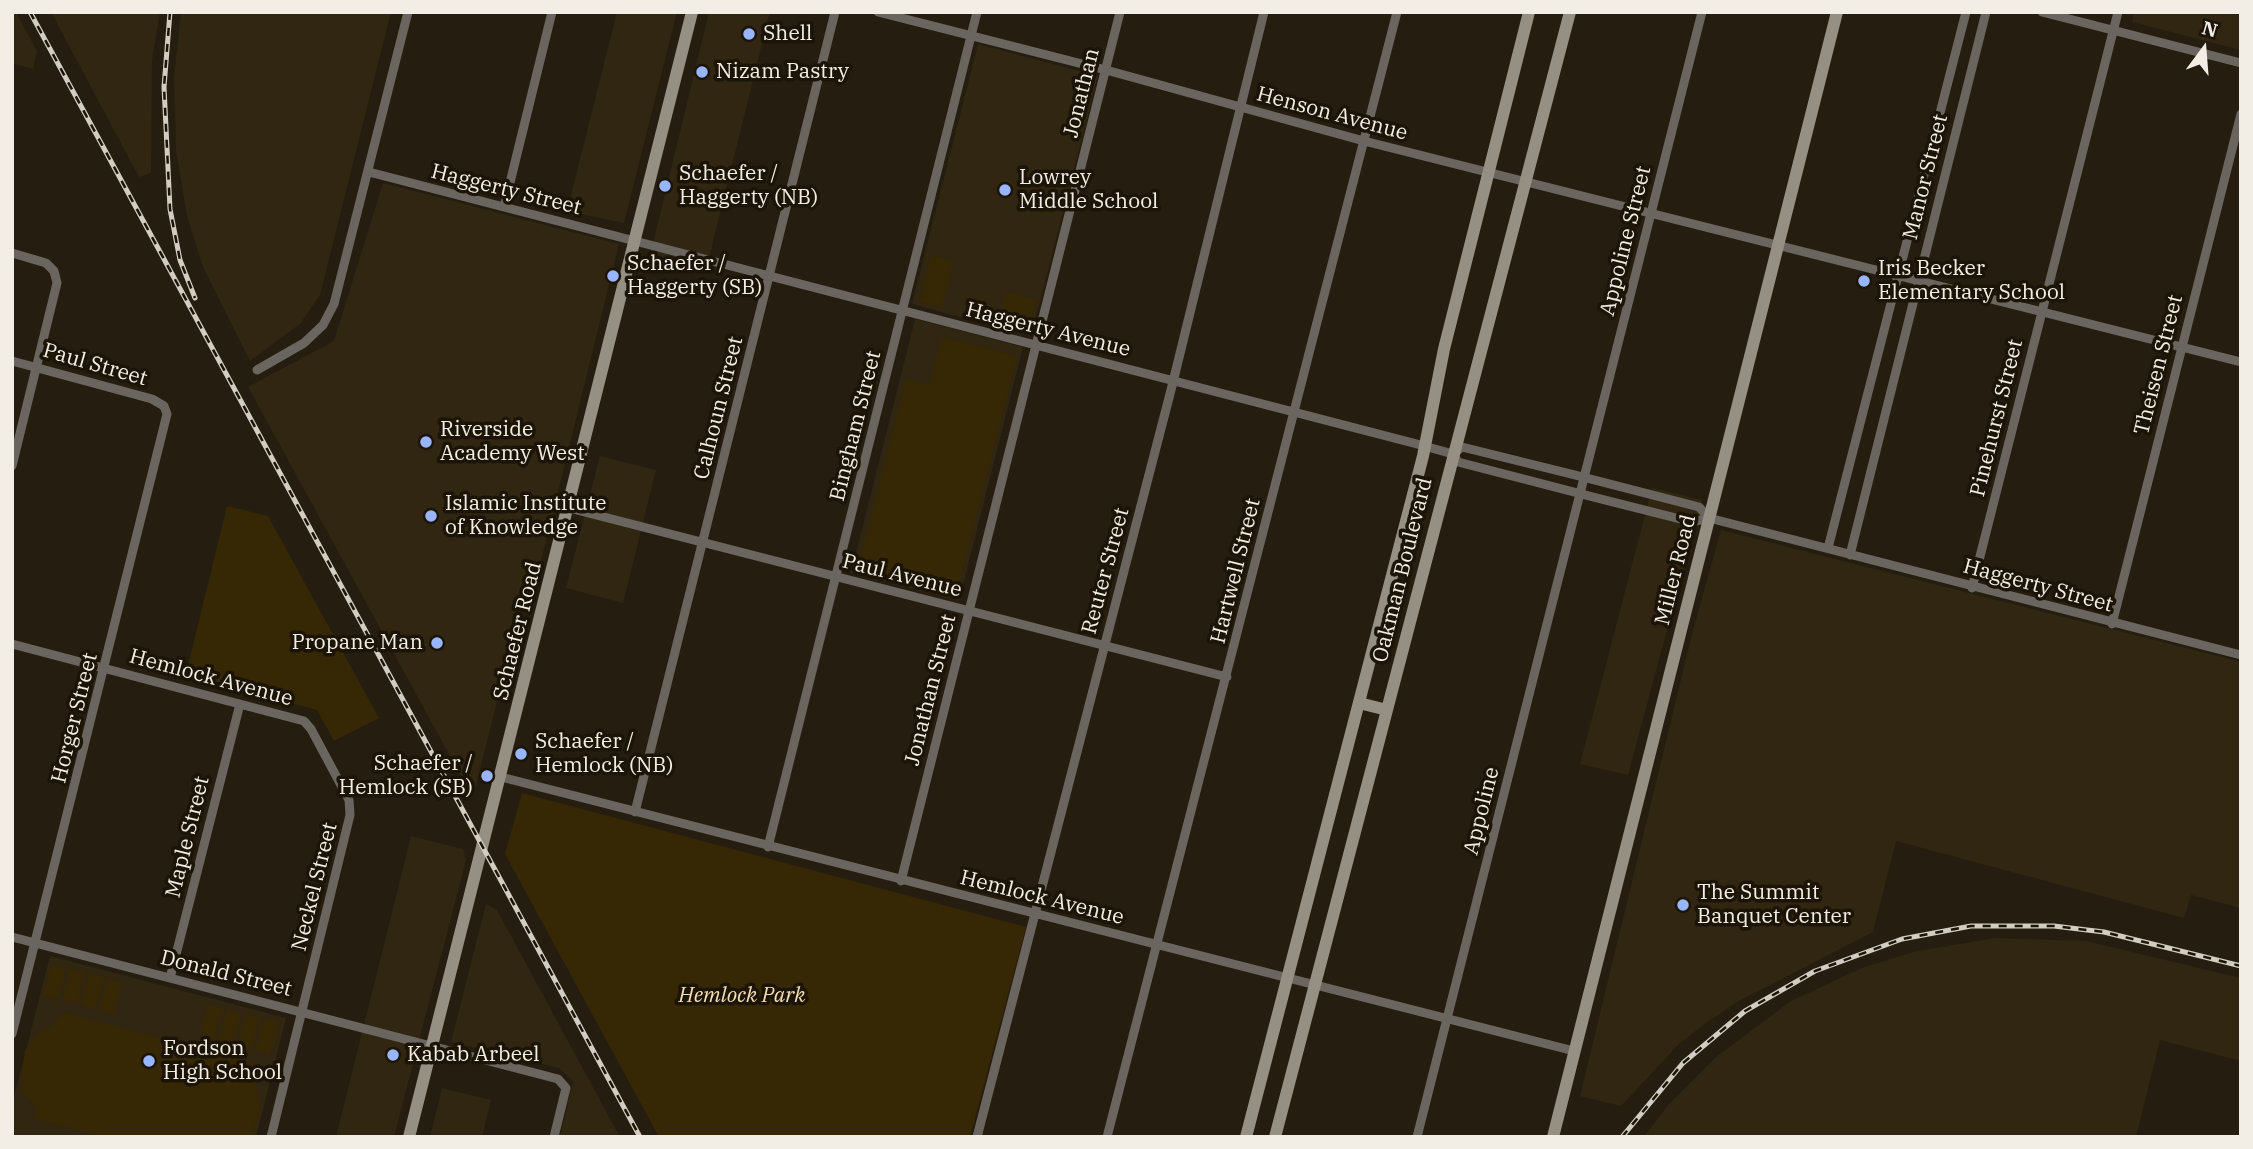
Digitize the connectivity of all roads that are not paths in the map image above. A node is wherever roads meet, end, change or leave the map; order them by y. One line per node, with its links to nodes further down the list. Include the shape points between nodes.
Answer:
1 (408, 12): 25 (street)
2 (552, 12): 28 (street)
3 (692, 12): 30 (street, Schaefer Road)
4 (835, 12): 34 (street, Calhoun Street)
5 (878, 12): 19 (street, Henson Avenue)
6 (977, 12): 19 (street, Bingham Street)
7 (1119, 12): 21 (street, Jonathan)
8 (1264, 12): 22 (street, Reuter Street)
9 (1396, 12): 24 (street, Hartwell Street)
10 (1529, 12): 26 (street, Oakman Boulevard)
11 (1570, 12): 27 (street, Oakman Boulevard)
12 (1702, 12): 29 (street, Appoline Street)
13 (1837, 12): 31 (street, Miller Road)
14 (1966, 12): 33 (street, Manor Street)
15 (1986, 12): 35 (street, Manor Street)
16 (2042, 12): 18 (street)
17 (2118, 12): 18 (street, Pinehurst Street)
18 (2113, 30): 20 (street); 37 (street, Pinehurst Street)
19 (971, 35): 21 (street, Henson Avenue); 36 (street, Bingham Street)
20 (2241, 63)
21 (1105, 70): 22 (street, Henson Avenue); 38 (street, Jonathan)
22 (1240, 108): 24 (street, Henson Avenue); 44 (street, Reuter Street)
23 (2241, 114): 39 (street, Theisen Street)
24 (1364, 141): 26 (street, Henson Avenue); 46 (street, Hartwell Street)
25 (369, 172): 28 (street, Haggerty Street); 43 (street, via 339,292 326,318 304,344)
26 (1489, 172): 27 (street, Henson Avenue); 47 (street, Oakman Boulevard, via 1444,349)
27 (1527, 182): 29 (street, Henson Avenue); 48 (street, Oakman Boulevard)
28 (504, 207): 30 (street, Haggerty Street)
29 (1651, 213): 31 (street, Henson Avenue); 52 (street, Appoline Street)
30 (635, 241): 34 (street, Haggerty Avenue); 55 (street, Schaefer Road)
31 (1778, 244): 33 (street, Henson Avenue); 57 (street, Miller Road)
32 (12, 253): 42 (street, via 46,263 56,275)
33 (1899, 275): 35 (street); 59 (street, Manor Street)
34 (769, 276): 36 (street, Haggerty Avenue); 58 (street, Calhoun Street)
35 (1918, 280): 37 (street); 60 (street, Manor Street)
36 (903, 310): 38 (street, Haggerty Avenue); 61 (street, Bingham Street)
37 (2042, 311): 39 (street); 62 (street, Pinehurst Street)
38 (1038, 345): 44 (street, Haggerty Avenue); 63 (street, Jonathan Street)
39 (2182, 347): 41 (street); 64 (street, Theisen Street)
40 (12, 360): 42 (street, Paul Street)
41 (2241, 362)
42 (37, 367): 45 (street, Paul Street, via 128,391); 50 (street)
43 (257, 370)
44 (1173, 380): 46 (street, Haggerty Avenue); 66 (street, Reuter Street)
45 (166, 409): 68 (street, Horger Street)
46 (1295, 412): 47 (street, Haggerty Avenue); 69 (street, Hartwell Street)
47 (1425, 447): 48 (street, Haggerty Avenue); 70 (street, Oakman Boulevard)
48 (1453, 454): 49 (street, Haggerty Avenue, via 1462,447); 51 (street, Haggerty Avenue, via 1458,462); 72 (street, Oakman Boulevard)
49 (1524, 463): 51 (street); 52 (street, Haggerty Avenue)
50 (12, 466)
51 (1520, 478): 53 (street, Haggerty Avenue)
52 (1584, 478): 53 (street, Appoline Street); 54 (street, Haggerty Avenue)
53 (1580, 493): 56 (street, Haggerty Avenue); 86 (street, Appoline)
54 (1654, 496): 56 (street); 57 (street, Haggerty Avenue, via 1699,507)
55 (569, 508): 58 (street, Paul Avenue); 74 (street, Schaefer Road)
56 (1649, 511): 57 (street, Haggerty Avenue, via 1692,522)
57 (1709, 518): 59 (street, Haggerty Avenue); 89 (street, Miller Road)
58 (704, 542): 61 (street, Paul Avenue); 75 (street, Calhoun Street)
59 (1828, 548): 60 (street, Haggerty Street)
60 (1850, 555): 62 (street, Haggerty Street)
61 (837, 577): 63 (street, Paul Avenue); 76 (street, Bingham Street)
62 (1972, 587): 64 (street, Haggerty Street)
63 (969, 611): 66 (street, Paul Avenue); 77 (street, Jonathan Street)
64 (2112, 624): 67 (street, Haggerty Street)
65 (12, 644): 68 (street, Hemlock Avenue)
66 (1104, 646): 69 (street, Paul Avenue); 78 (street, Reuter Street)
67 (2241, 655)
68 (105, 668): 71 (street, Hemlock Avenue); 80 (street, Horger Street)
69 (1227, 677): 81 (street, Hartwell Street)
70 (1359, 703): 72 (street); 83 (street, Oakman Boulevard)
71 (240, 704): 73 (street, Hemlock Avenue, via 304,722); 82 (street, Maple Street)
72 (1387, 710): 84 (street, Oakman Boulevard)
73 (333, 770): 85 (street, Neckel Street, via 349,800 350,815)
74 (502, 777): 75 (street, Hemlock Avenue); 88 (street, Schaefer Road)
75 (635, 812): 76 (street, Hemlock Avenue)
76 (768, 847): 77 (street, Hemlock Avenue)
77 (901, 881): 78 (street, Hemlock Avenue)
78 (1035, 914): 81 (street, Hemlock Avenue); 93 (street, Reuter Street)
79 (12, 937): 80 (street, Donald Street)
80 (36, 943): 82 (street, Donald Street); 87 (street, Horger Street)
81 (1157, 945): 83 (street, Hemlock Avenue); 94 (street, Hartwell Street)
82 (170, 978): 85 (street, Donald Street)
83 (1288, 978): 84 (street, Hemlock Avenue); 95 (street, Oakman Boulevard)
84 (1315, 985): 86 (street, Hemlock Avenue); 96 (street, Oakman Boulevard)
85 (302, 1012): 88 (street, Donald Street); 90 (street, Neckel Street)
86 (1447, 1018): 89 (street, Hemlock Avenue); 97 (street, Appoline)
87 (12, 1034)
88 (432, 1046): 91 (street, Schaefer Road); 92 (street, Donald Street, via 558,1079 565,1085)
89 (1574, 1051): 98 (street, Miller Road)
90 (271, 1137)
91 (409, 1137)
92 (554, 1137)
93 (977, 1137)
94 (1107, 1137)
95 (1246, 1137)
96 (1275, 1137)
97 (1417, 1137)
98 (1553, 1137)

